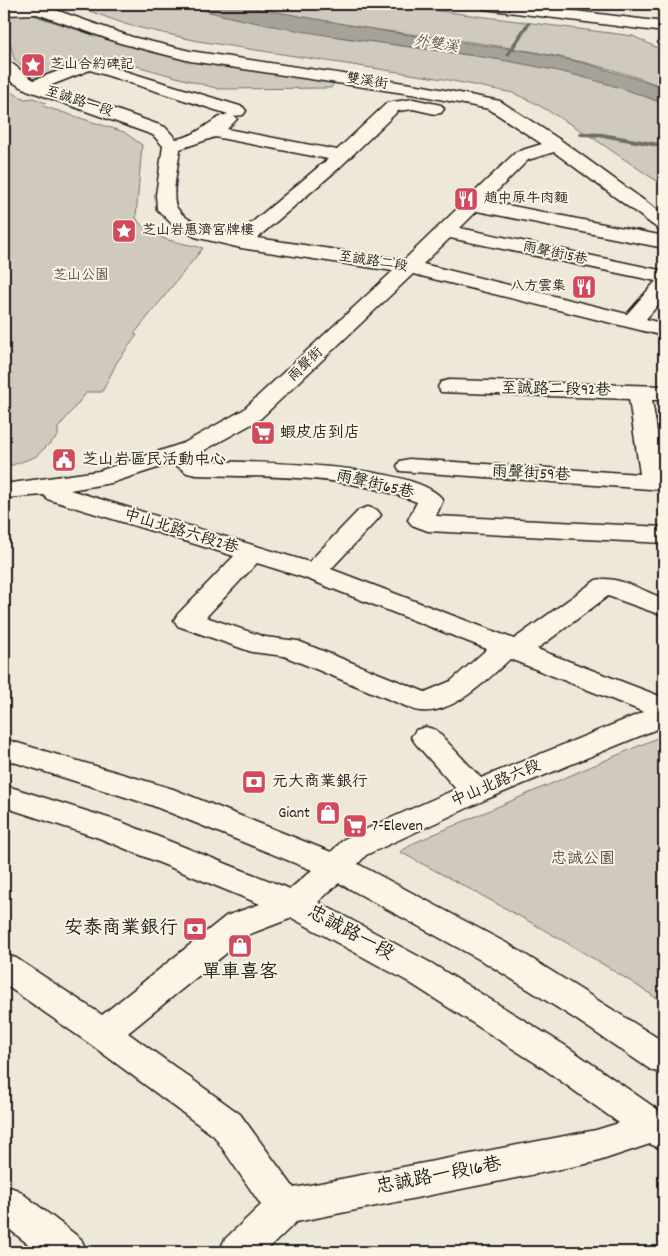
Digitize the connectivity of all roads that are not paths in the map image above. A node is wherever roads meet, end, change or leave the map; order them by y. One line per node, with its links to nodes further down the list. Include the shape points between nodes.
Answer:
1 (484, 4): 3 (street)
2 (48, 6): 4 (street, 雙溪街); 8 (street, 雙溪街, via 126,40 190,56 478,100)
3 (550, 8): 5 (street)
4 (9, 10)
5 (663, 25)
6 (4, 65): 7 (street, 至誠路一段)
7 (32, 86): 10 (street, via 89,65 242,108); 12 (street, 至誠路一段, via 133,120)
8 (506, 111): 9 (street); 13 (street, 雙溪街)
9 (480, 117): 11 (street); 14 (street, via 413,104 393,107)
10 (214, 132): 12 (street, via 191,143); 14 (street)
11 (515, 135)
12 (166, 138): 18 (street, 至誠路二段, via 167,208 180,221 202,233)
13 (556, 144): 15 (street, 雨聲街, via 522,156); 16 (street, 雙溪街)
14 (341, 156): 18 (street)
15 (473, 204): 17 (street, 雨聲街); 19 (street, 雨聲街15巷)
16 (664, 224)
17 (446, 230): 20 (street, 雨聲街); 21 (street, 雨聲街15巷)
18 (241, 242): 20 (street, 至誠路二段)
19 (664, 242)
20 (408, 267): 23 (street, 至誠路二段); 28 (street, 雨聲街, via 258,410 222,433)
21 (664, 277)
22 (664, 285): 23 (street)
23 (632, 322): 24 (street, 至誠路二段)
24 (664, 330)
25 (449, 387): 26 (street, 至誠路二段92巷)
26 (639, 392): 27 (street, 至誠路二段92巷); 30 (street)
27 (664, 393)
28 (177, 455): 31 (street, 雨聲街, via 102,478); 34 (street, 雨聲街65巷, via 196,468 339,474 397,487 431,500 421,520 428,523)
29 (409, 466): 30 (street, 雨聲街59巷)
30 (659, 482)
31 (56, 486): 32 (street, 雨聲街); 35 (street, 中山北路六段2巷, via 56,494)
32 (4, 491)
33 (368, 515): 36 (street)
34 (664, 535)
35 (250, 554): 36 (street, 中山北路六段2巷); 38 (street, via 188,620 262,646 288,647 425,703 461,688)
36 (314, 572): 38 (street, 中山北路六段2巷)
37 (664, 608): 38 (street, via 605,586)
38 (512, 648): 39 (street, 中山北路六段2巷, via 652,704)
39 (664, 715): 42 (street, 中山北路六段)
40 (426, 738): 42 (street)
41 (4, 748): 44 (street, via 162,797)
42 (476, 792): 44 (street, 中山北路六段, via 355,847)
43 (4, 796): 45 (street, 忠誠路一段, via 110,830)
44 (336, 867): 45 (street, 中山北路六段); 48 (street, via 498,954)
45 (294, 904): 47 (street, via 238,925); 49 (street, 忠誠路一段, via 419,972 553,1056)
46 (4, 966): 47 (street)
47 (103, 1034): 51 (street, via 227,1125)
48 (664, 1060)
49 (660, 1131): 51 (street, 忠誠路一段16巷)
50 (4, 1202): 52 (street)
51 (284, 1207): 53 (street)
52 (67, 1252)
53 (239, 1252)

